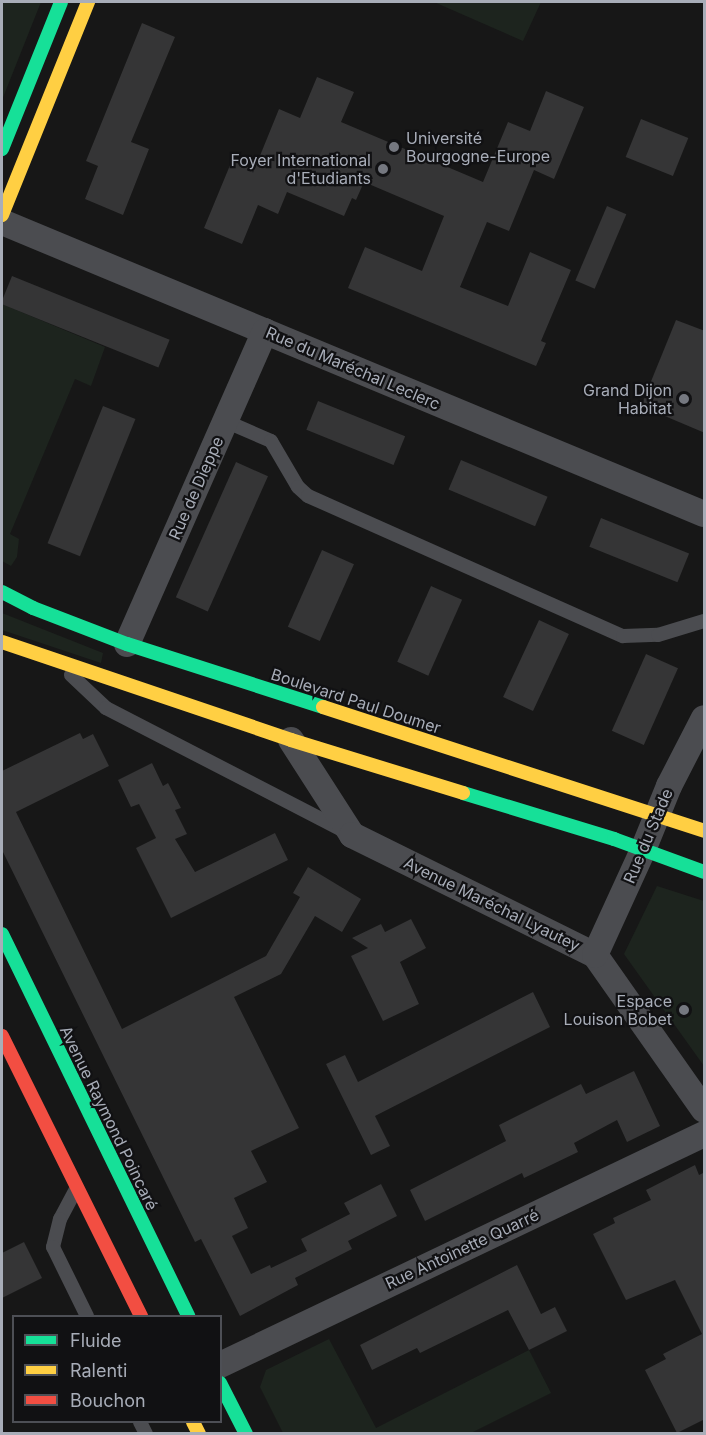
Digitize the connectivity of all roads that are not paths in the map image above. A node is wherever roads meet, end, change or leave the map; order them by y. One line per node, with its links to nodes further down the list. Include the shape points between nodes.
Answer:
1 (61, 2): 3 (main road)
2 (88, 2): 4 (main road)
3 (2, 149)
4 (2, 215)
5 (2, 222): 6 (street, Rue du Maréchal Leclerc)
6 (265, 331): 7 (street, Rue de Dieppe); 8 (street, Rue du Maréchal Leclerc)
7 (225, 421): 10 (lane, via 271,441 298,487 308,496 623,636 658,635); 12 (street, Rue de Dieppe)
8 (705, 514)
9 (2, 592): 12 (main road, Boulevard Paul Doumer)
10 (705, 621)
11 (2, 642): 13 (main road)
12 (127, 644): 16 (main road, Boulevard Paul Doumer)
13 (54, 659): 15 (main road); 18 (lane, via 106,708)
14 (705, 718): 16 (street, Rue du Stade)
15 (291, 740): 18 (street); 19 (main road)
16 (655, 816): 17 (main road, Boulevard Paul Doumer); 19 (street, Rue du Stade)
17 (705, 831)
18 (352, 835): 22 (street, Avenue Maréchal Lyautey)
19 (644, 850): 20 (main road); 22 (street, Rue du Stade)
20 (705, 872)
21 (2, 934): 29 (main road, Avenue Raymond Poincaré)
22 (595, 955): 24 (street, Avenue Maréchal Lyautey)
23 (2, 1036): 26 (main road)
24 (705, 1110)
25 (705, 1134): 30 (street, Rue Antoinette Quarré)
26 (77, 1188): 27 (lane, via 60,1219 53,1247); 28 (main road)
27 (86, 1315)
28 (140, 1315)
29 (187, 1315)
30 (222, 1364)
31 (222, 1387): 32 (main road)
32 (246, 1434)

